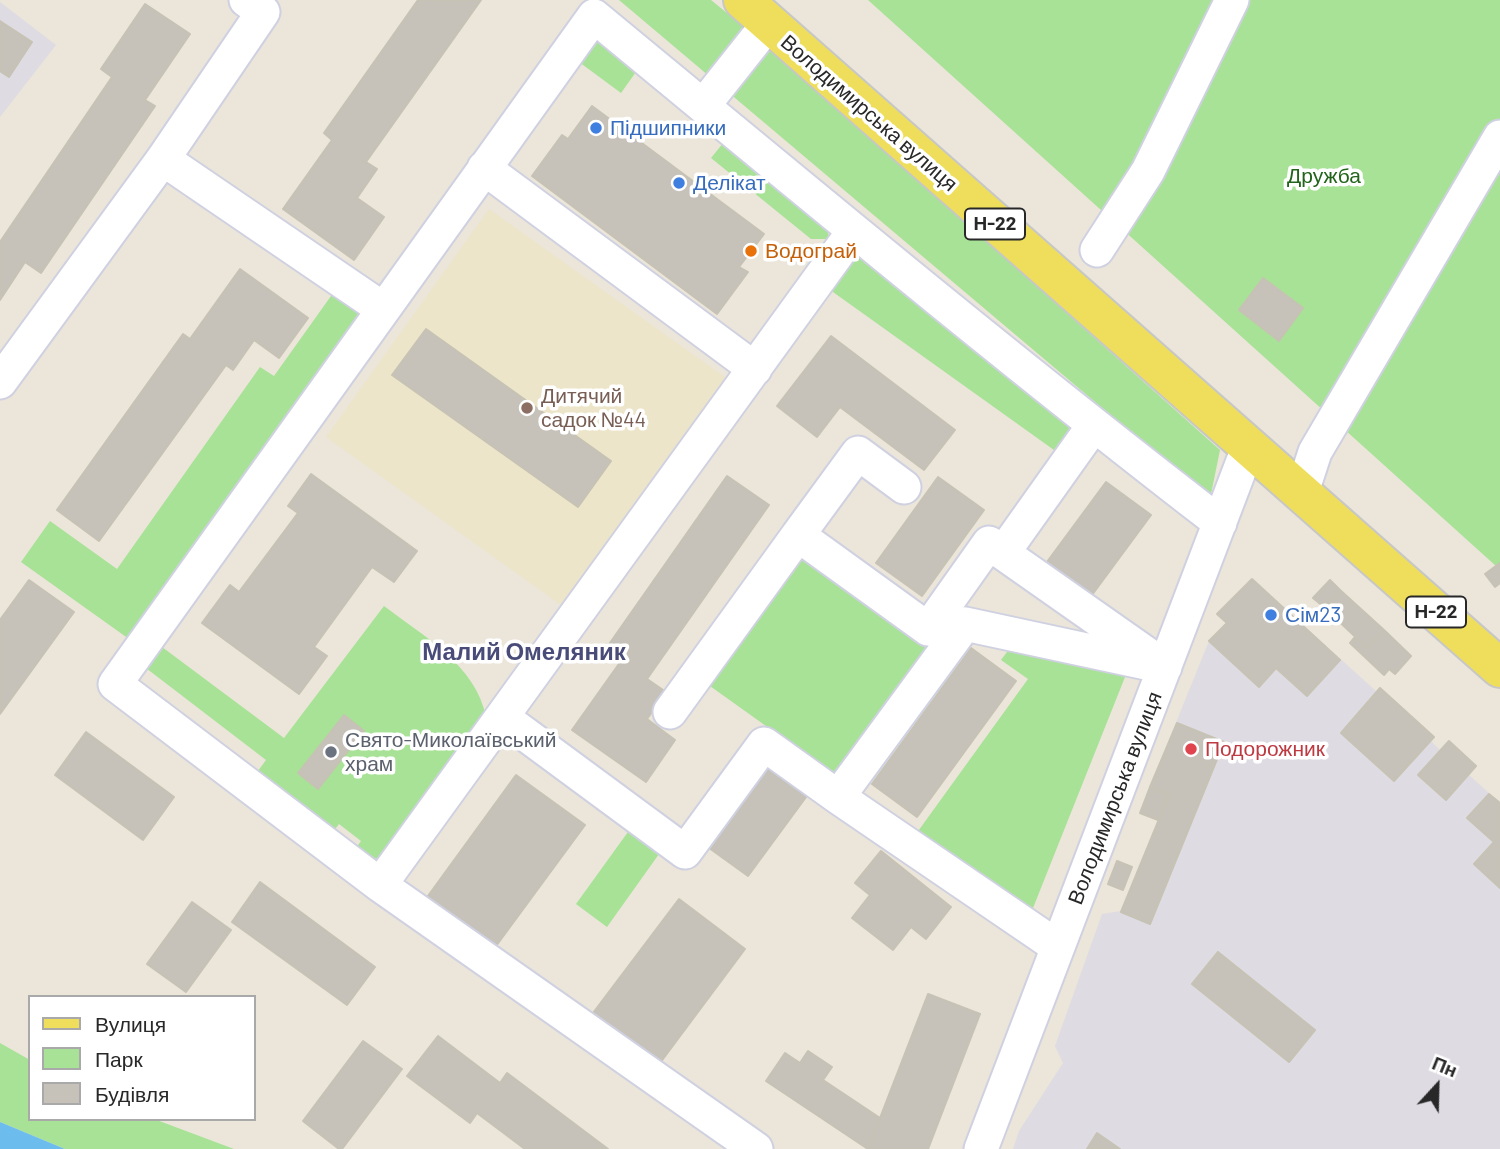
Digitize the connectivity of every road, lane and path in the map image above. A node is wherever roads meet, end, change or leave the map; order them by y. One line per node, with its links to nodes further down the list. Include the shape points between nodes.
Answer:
1 (246, 0): 6 (street, via 263,12)
2 (1232, 0): 9 (street, via 1148,171)
3 (756, 12): 4 (street); 14 (main road, Володимирська вулиця / Н-22)
4 (703, 106): 7 (street, via 594,16); 8 (street)
5 (1500, 137): 16 (street, via 1315,452)
6 (163, 159): 10 (street); 12 (street)
7 (484, 168): 10 (street); 11 (street)
8 (854, 231): 11 (street); 13 (street)
9 (1097, 250)
10 (383, 309): 27 (street, via 115,684)
11 (755, 369): 25 (street)
12 (0, 382)
13 (1094, 425): 17 (street); 19 (street)
14 (1248, 448): 16 (main road, Володимирська вулиця / Н-22); 17 (street, Володимирська вулиця)
15 (904, 487): 18 (street, via 858,453)
16 (1301, 495): 22 (main road, Володимирська вулиця / Н-22)
17 (1220, 523): 23 (street, Володимирська вулиця)
18 (798, 535): 21 (street); 24 (street)
19 (1003, 553): 21 (street, via 989,543); 23 (street)
20 (965, 624): 21 (street); 23 (street); 26 (street)
21 (928, 629)
22 (1496, 656)
23 (1165, 667): 28 (street, Володимирська вулиця)
24 (670, 712)
25 (502, 717): 26 (street, via 685,852 764,744); 27 (street)
26 (838, 797): 28 (street)
27 (380, 885): 29 (street)
28 (1058, 947): 30 (street, Володимирська вулиця)
29 (756, 1149)
30 (981, 1149)

